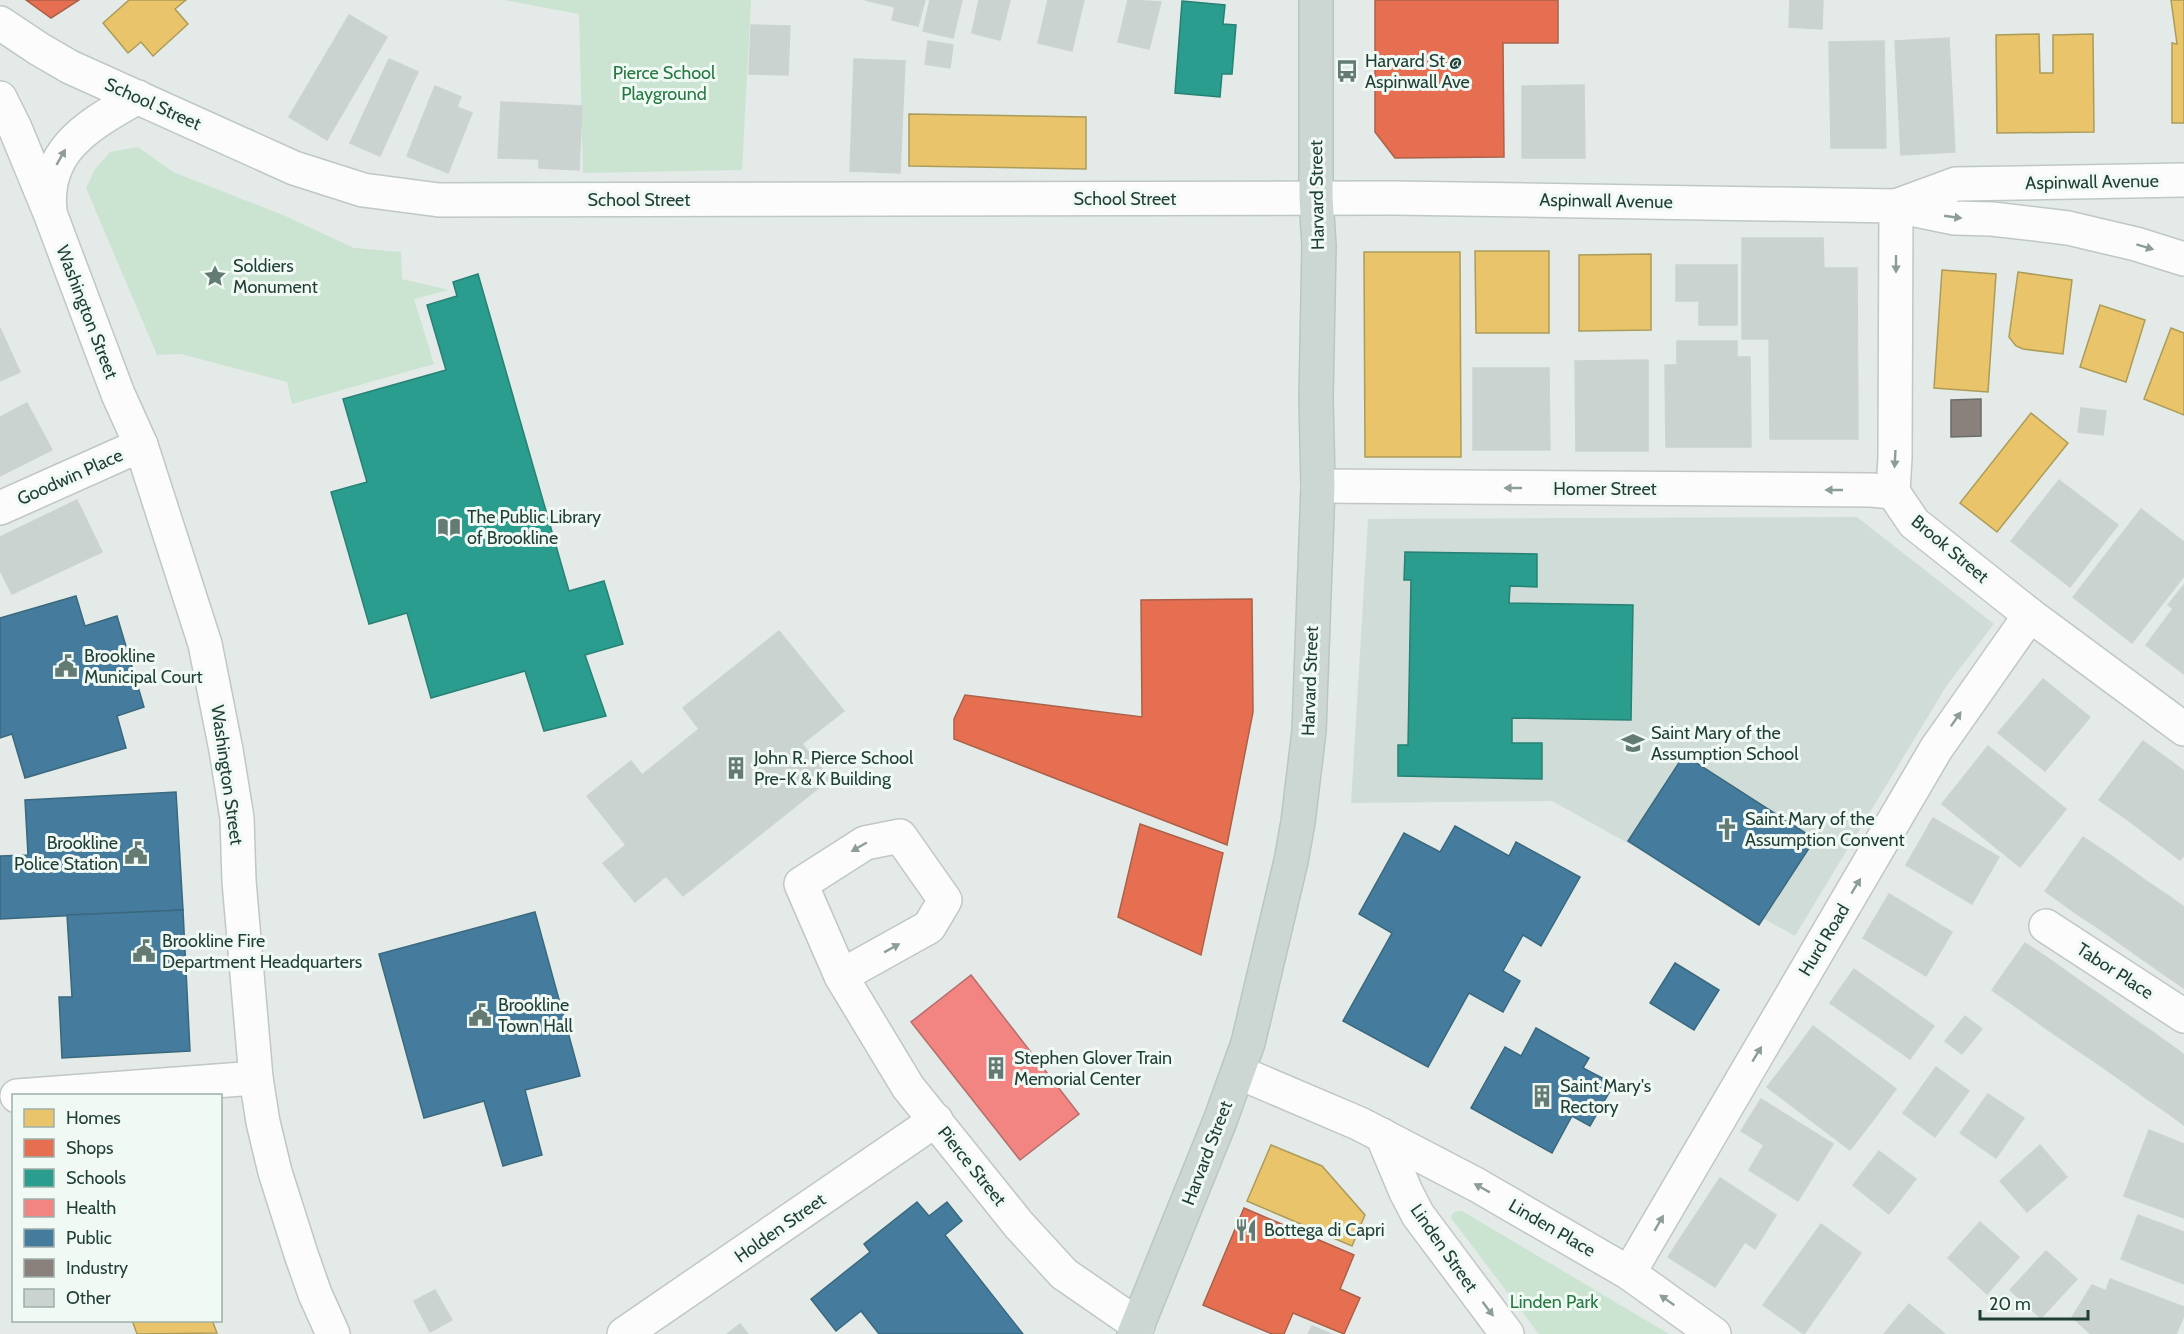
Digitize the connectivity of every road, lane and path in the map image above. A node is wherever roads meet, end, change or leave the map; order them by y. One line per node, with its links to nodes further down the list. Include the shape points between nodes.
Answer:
1 (1316, 0): 6 (main road, Harvard Street)
2 (0, 23): 4 (street, School Street, via 70,67)
3 (0, 98): 8 (street, Washington Street)
4 (138, 98): 6 (street, School Street, via 323,178 363,190 439,200); 8 (street, one-way to 4, via 48,193 52,175 67,147 92,124)
5 (2184, 180): 7 (street, Aspinwall Avenue, via 1956,184)
6 (1316, 198): 7 (street, Aspinwall Avenue); 11 (main road, Harvard Street)
7 (1896, 206): 9 (street, Aspinwall Avenue, one-way to 9, via 1955,218 2077,230); 12 (street, one-way to 12)
8 (50, 213): 10 (street, Washington Street)
9 (2184, 260)
10 (141, 445): 13 (street, Goodwin Place); 20 (street, Washington Street, via 205,644 226,750 237,818)
11 (1318, 486): 12 (street, Homer Street, one-way to 11); 19 (main road, Harvard Street, via 1309,731 1298,822)
12 (1893, 492): 14 (street, Brook Street, via 1914,523)
13 (0, 508)
14 (2030, 615): 15 (street, Brook Street); 24 (street, Hurd Road, one-way to 14, via 1936,749)
15 (2184, 729)
16 (2046, 926): 18 (street, Tabor Place)
17 (841, 976): 17 (street, Pierce Street, one-way to 17, via 929,927 945,900 900,836 865,843 801,884); 22 (street, Pierce Street, via 908,1087)
18 (2184, 1016)
19 (1238, 1072): 23 (street); 25 (main road, Harvard Street)
20 (256, 1078): 21 (street); 26 (street, Washington Street, via 284,1201 315,1294)
21 (42, 1094)
22 (936, 1120): 25 (street, Pierce Street, via 1019,1225 1064,1274); 27 (street, Holden Street)
23 (1382, 1135): 24 (street, Linden Place, one-way to 23); 28 (street, Linden Street, one-way to 28, via 1418,1215)
24 (1629, 1273): 29 (street, Linden Place, one-way to 24)
25 (1136, 1330)
26 (333, 1334)
27 (624, 1334)
28 (1507, 1334)
29 (1714, 1334)

